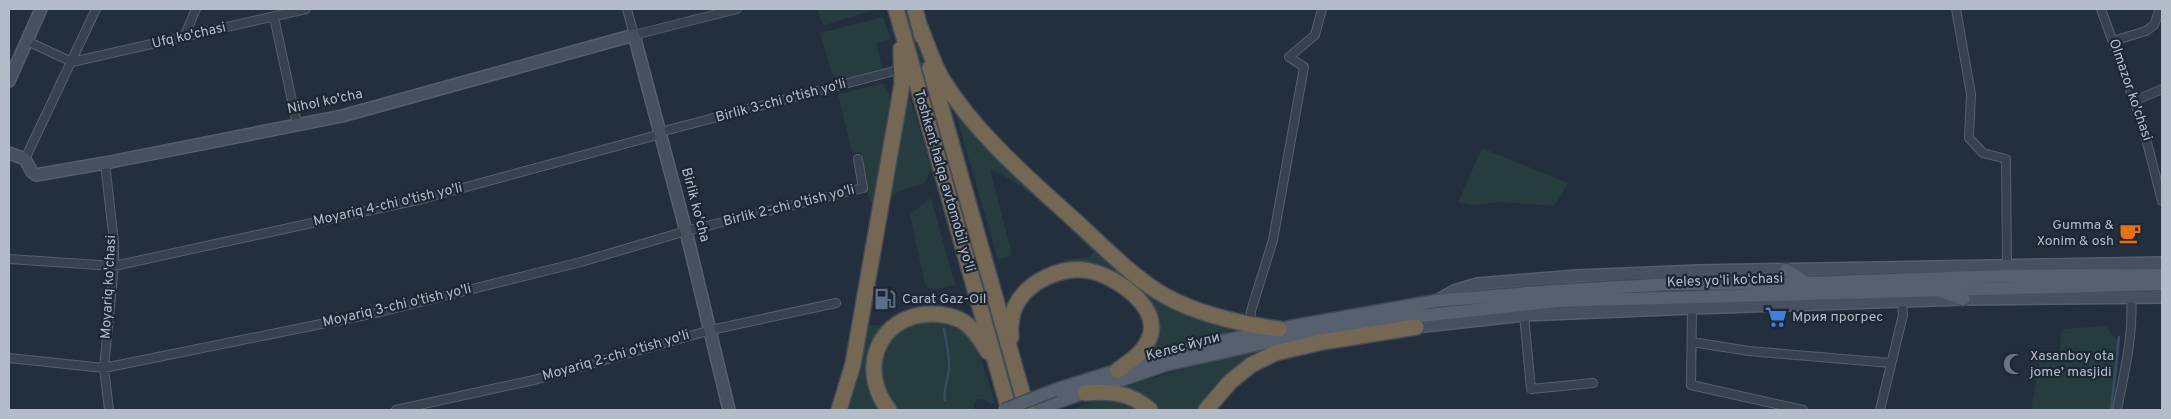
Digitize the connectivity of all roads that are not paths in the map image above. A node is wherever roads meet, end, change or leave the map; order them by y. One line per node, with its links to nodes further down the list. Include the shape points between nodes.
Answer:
1 (41, 9): 19 (street)
2 (96, 9): 20 (street)
3 (196, 9): 17 (street)
4 (306, 9): 13 (street, Ufq ko'chasi)
5 (628, 9): 16 (street, Birlik ko'cha)
6 (737, 9): 16 (street)
7 (896, 9): 14 (highway, Toshkent halqa avtomobil yo'li)
8 (915, 9): 15 (highway, Toshkent halqa avtomobil yo'li)
9 (1322, 9): 51 (street, via 1315,35 1289,57 1304,67 1273,240)
10 (1956, 9): 35 (street, via 1971,94 1969,138 1984,153 2006,159)
11 (2101, 9): 18 (street, Olmazor ko'chasi)
12 (2160, 9): 18 (street, via 2154,25 2146,31)
13 (274, 17): 17 (street, Ufq ko'chasi); 25 (street)
14 (900, 25): 21 (highway); 58 (highway, Toshkent halqa avtomobil yo'li)
15 (920, 27): 51 (highway, via 941,78 975,123 1025,175 1133,274 1191,308); 56 (highway, Toshkent halqa avtomobil yo'li)
16 (634, 35): 25 (street, Nihol ko'cha, via 342,116); 26 (street, Birlik ko'cha)
17 (184, 37): 20 (street, Ufq ko'chasi)
18 (2113, 41): 24 (street, Olmazor ko'chasi)
19 (27, 42): 20 (street); 22 (street)
20 (72, 62): 29 (street)
21 (902, 69): 26 (street, Birlik 3-chi o'tish yo'li); 68 (highway, via 853,364)
22 (9, 81)
23 (2162, 89): 24 (street)
24 (2134, 100): 31 (street, Olmazor ko'chasi)
25 (298, 124): 30 (street, Nihol ko'cha)
26 (661, 133): 32 (street, Birlik ko'cha); 36 (street, Moyariq 4-chi o'tish yo'li, via 422,199)
27 (9, 153): 29 (street)
28 (858, 159): 32 (street, Birlik 2-chi o'tish yo'li, via 863,188)
29 (25, 160): 30 (street, Nihol ko'cha, via 32,172 39,175)
30 (105, 163): 36 (street, Moyariq ko'chasi)
31 (2162, 202)
32 (686, 231): 53 (street, Birlik ko'cha); 60 (street, Moyariq 3-chi o'tish yo'li, via 581,262 380,312)
33 (9, 260): 36 (street, Moyariq 4-chi o'tish yo'li)
34 (2162, 263): 35 (street, Keles yoʻli koʻchasi)
35 (2007, 265): 37 (street, Keles yoʻli koʻchasi)
36 (114, 266): 60 (street, Moyariq ko'chasi)
37 (1786, 270): 39 (main road); 45 (street, Keles yoʻli koʻchasi, via 1578,276 1478,284 1454,291)
38 (2162, 275): 39 (main road, Keles yoʻli koʻchasi, via 2006,276)
39 (1807, 283): 45 (main road, Keles yoʻli koʻchasi, via 1671,284)
40 (2162, 284): 41 (main road, Keles yoʻli koʻchasi)
41 (1936, 289): 44 (main road); 50 (main road, Keles yoʻli koʻchasi, via 1558,301)
42 (2131, 297): 43 (street, Keles yoʻli koʻchasi); 44 (street, Keles yoʻli koʻchasi); 78 (street, via 2128,349)
43 (2162, 297)
44 (1964, 299): 46 (street, Keles yoʻli koʻchasi)
45 (1436, 302): 54 (main road, Keles yoʻli koʻchasi)
46 (1902, 302): 48 (street, Keles yoʻli koʻchasi); 59 (street, via 1903,316)
47 (836, 304): 53 (street, Moyariq 2-chi o'tish yo'li)
48 (1692, 308): 49 (street, Keles yoʻli koʻchasi); 55 (street)
49 (1524, 315): 52 (street, Keles yoʻli koʻchasi); 62 (street, via 1531,388)
50 (1393, 319): 52 (main road); 54 (main road, Keles yoʻli koʻchasi)
51 (1250, 324): 54 (highway)
52 (1416, 327): 75 (highway, via 1275,353 1251,365 1230,382)
53 (711, 330): 66 (street, Moyariq 2-chi o'tish yo'li, via 534,380); 67 (street, Birlik ko'cha)
54 (1285, 331): 61 (main road, Келес йули, via 1172,354); 63 (main road, Келес йули, via 1165,365)
55 (1692, 342): 59 (street, via 1749,351); 76 (street, via 1691,385)
56 (1011, 356): 61 (highway, via 1011,319 1023,294 1053,274 1084,270 1103,275 1124,288 1144,306 1150,318 1147,343 1135,358); 72 (highway, Toshkent halqa avtomobil yo'li)
57 (9, 358): 60 (street, Moyariq 3-chi o'tish yo'li)
58 (996, 363): 69 (highway, via 973,330 961,320 939,314 911,317 887,333 875,358 876,389); 71 (highway, Toshkent halqa avtomobil yo'li)
59 (1891, 363): 77 (street)
60 (104, 368): 65 (street, Moyariq ko'chasi)
61 (1118, 370): 64 (main road, Келес йули)
62 (1593, 384)
63 (1085, 393): 64 (main road, Келес йули); 74 (highway, via 1121,394)
64 (1057, 396): 70 (main road, bridge); 73 (main road)
65 (109, 410)
66 (396, 410)
67 (729, 410)
68 (839, 410)
69 (888, 410)
70 (1004, 410)
71 (1009, 410)
72 (1027, 410)
73 (1034, 410)
74 (1150, 410)
75 (1206, 410)
76 (1802, 410)
77 (1880, 410)
78 (2117, 410)

